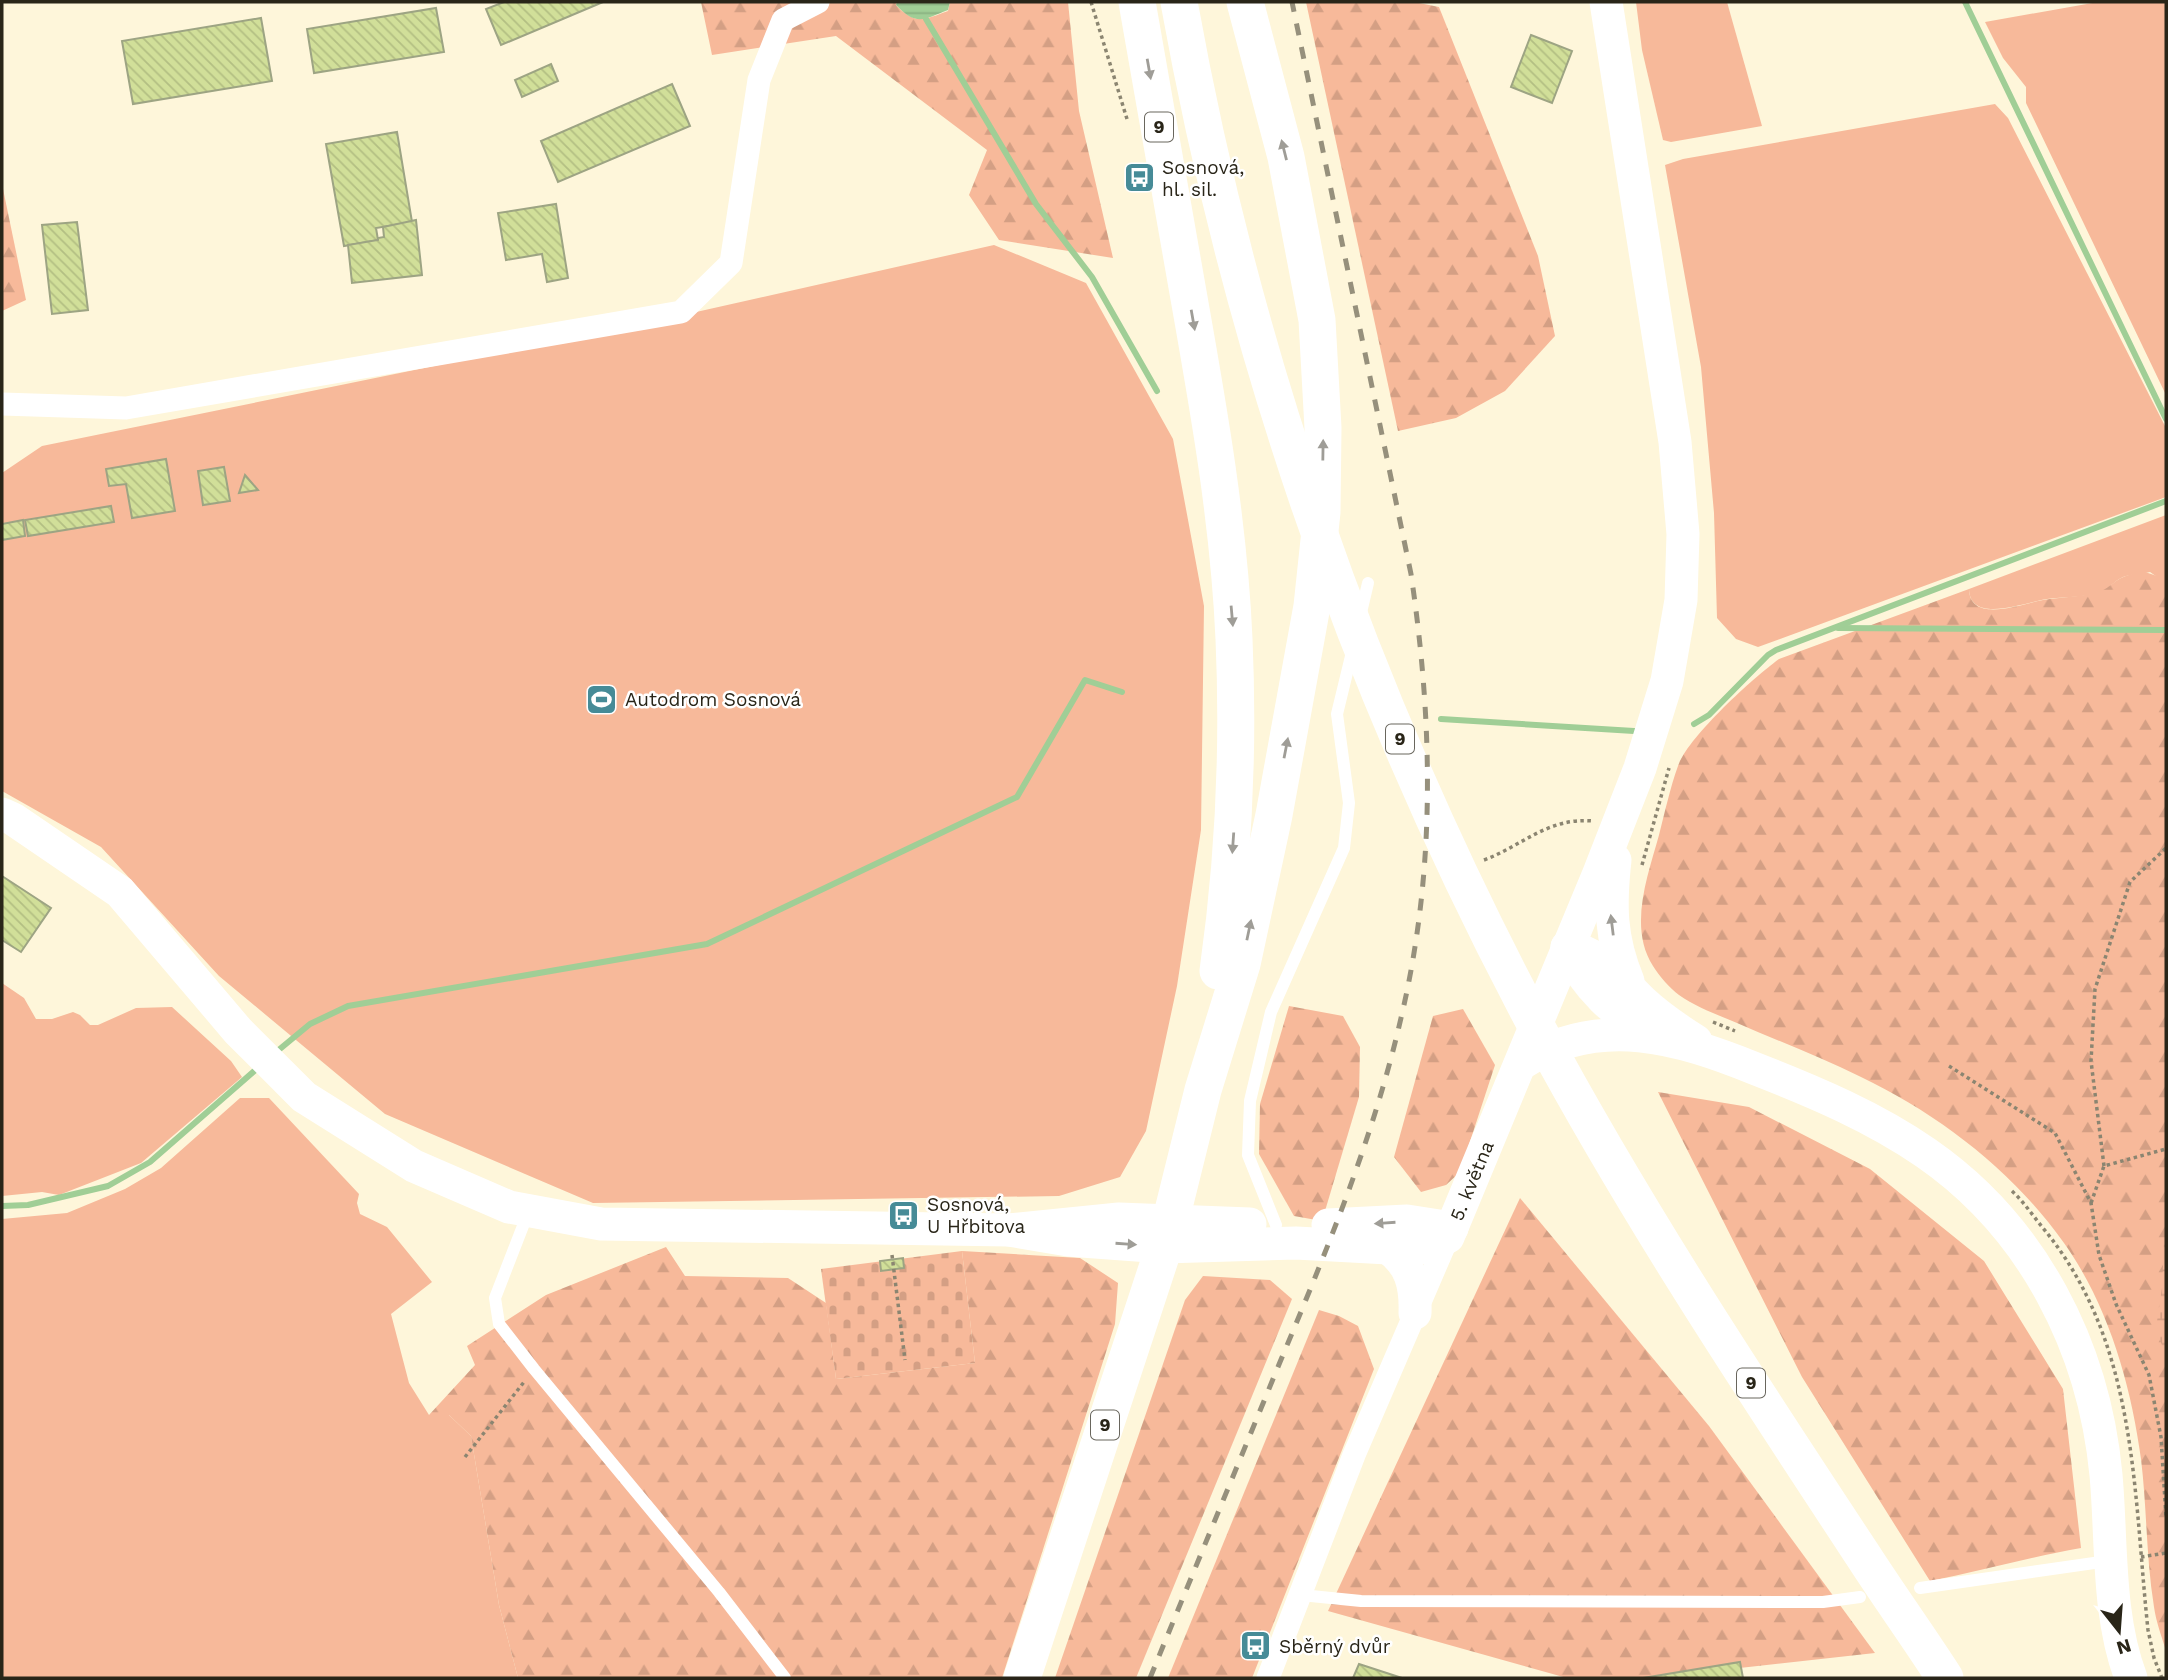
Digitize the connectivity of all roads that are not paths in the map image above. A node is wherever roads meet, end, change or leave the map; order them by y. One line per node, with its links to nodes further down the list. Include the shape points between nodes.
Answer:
1 (818, 2): 6 (street, via 783,20 759,80 731,263 681,313 126,408)
2 (1137, 2): 15 (main road, 9, one-way to 15, via 1218,471 1234,636 1237,742 1230,889)
3 (1179, 2): 29 (main road, 9, via 1208,147 1290,447 1351,622 1432,817 1526,1005 1666,1250)
4 (1245, 2): 15 (main road, 9, one-way to 4, via 1242,964 1265,856 1312,606 1322,512 1324,428 1317,320 1286,157)
5 (1606, 2): 9 (street, 5. května, via 1680,480 1683,534 1681,600 1667,681)
6 (2, 404)
7 (1368, 583): 17 (lane, via 1337,714 1349,803 1344,848 1271,1012 1250,1101 1248,1155)
8 (2, 814): 16 (street, via 120,892 238,1031 304,1097 414,1166 509,1207)
9 (1619, 823): 10 (street, 5. května); 11 (street, one-way to 9, via 1611,918)
10 (1567, 947): 11 (street, via 1602,959); 13 (street, via 1578,971 1597,993 1633,1022); 14 (street, 5. května)
11 (1632, 990): 12 (street, via 1669,1024)
12 (1709, 1035): 13 (street); 22 (street, via 1927,1154 1972,1190 2021,1245 2059,1306 2084,1366)
13 (1666, 1040): 14 (street, via 1611,1034 1575,1038)
14 (1517, 1067): 19 (street, 5. května)
15 (1203, 1090): 18 (main road, 9)
16 (529, 1211): 18 (street, via 601,1224 1009,1230 1119,1219); 26 (lane, via 495,1298 499,1324)
17 (1276, 1225): 18 (street); 19 (street, one-way to 17, via 1407,1221)
18 (1168, 1233): 20 (street); 27 (main road, 9)
19 (1450, 1233): 20 (street, via 1429,1247); 21 (street, 5. května)
20 (1388, 1248): 21 (street, via 1409,1269)
21 (1415, 1313): 24 (street, 5. května)
22 (2126, 1559): 23 (lane); 30 (street, via 2119,1635)
23 (1920, 1588)
24 (1301, 1595): 25 (lane, via 1361,1601 1809,1602); 28 (street, 5. května)
25 (1860, 1597)
26 (785, 1678)
27 (1022, 1678)
28 (1268, 1678)
29 (1945, 1678)
30 (2131, 1678)

